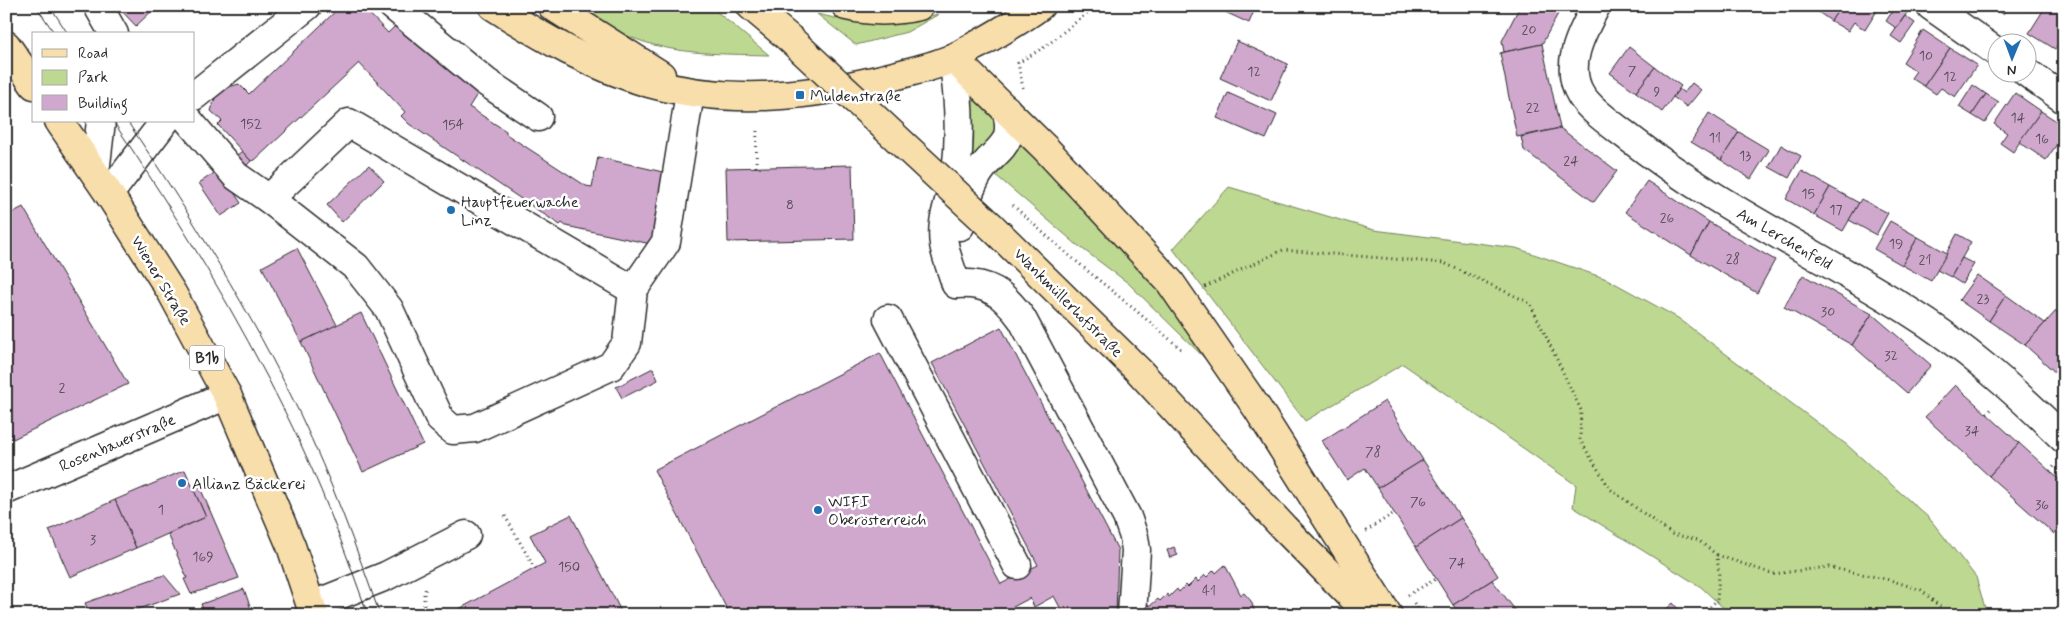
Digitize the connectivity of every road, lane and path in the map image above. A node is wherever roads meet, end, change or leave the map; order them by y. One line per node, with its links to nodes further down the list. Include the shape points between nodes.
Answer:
1 (98, 6): 13 (street)
2 (307, 6): 21 (street)
3 (393, 6): 24 (street, via 486,82)
4 (493, 6): 20 (main road, via 602,66)
5 (552, 6): 20 (main road)
6 (751, 6): 53 (main road, Wankmüllerhofstraße, bridge, via 991,226 1139,371 1284,528)
7 (846, 6): 8 (main road, via 898,11)
8 (919, 6)
9 (1040, 6): 16 (main road)
10 (1096, 6): 17 (path, via 1046,46)
11 (1596, 6): 40 (street, Am Lerchenfeld, via 1576,50 1573,70 1581,95 1603,117 1707,193 1863,282 1947,336 2024,400)
12 (1931, 6): 15 (street)
13 (113, 32)
14 (6, 45): 18 (main road)
15 (1988, 46)
16 (953, 58): 20 (main road, via 857,86 800,95 740,97); 23 (main road); 34 (street, via 960,118 956,174 943,223 944,244)
17 (1018, 63)
18 (32, 81)
19 (2038, 81): 22 (street)
20 (690, 93): 35 (street, via 666,242)
21 (195, 95)
22 (2064, 99)
23 (1006, 109): 34 (street, via 1011,124 1009,135 976,177 963,211); 54 (main road, via 1170,282 1257,408)
24 (538, 117)
25 (60, 122): 31 (main road, Wiener Straße / B1b)
26 (101, 122): 31 (street)
27 (164, 122): 31 (street)
28 (190, 122): 32 (street, via 236,176)
29 (757, 129): 30 (path)
30 (756, 167)
31 (102, 184): 39 (main road, Wiener Straße / B1b, via 172,293)
32 (269, 199): 35 (street, via 348,123); 35 (street, via 356,266 389,309 440,419 453,430 475,428 611,366 627,343)
33 (1013, 205): 38 (path)
34 (956, 284): 52 (street, via 974,283 996,292 1022,319 1127,517 1136,550)
35 (634, 290)
36 (1198, 291): 46 (path, via 1283,250 1444,263 1530,303 1581,410 1580,440 1610,489 1672,534 1698,540)
37 (888, 319): 47 (street)
38 (1189, 356)
39 (227, 395): 41 (street, Rosenbauerstraße); 51 (main road, Wiener Straße / B1b, via 290,546)
40 (2064, 439)
41 (6, 490)
42 (1394, 513): 44 (path)
43 (505, 516): 48 (path)
44 (1366, 530)
45 (466, 535): 51 (street)
46 (1717, 555): 55 (path, via 1717,600); 56 (path, via 1773,574 1828,567 1890,580 1921,590)
47 (1017, 565)
48 (535, 569)
49 (1436, 578): 50 (path)
50 (1408, 595)
51 (312, 610)
52 (1132, 615)
53 (1370, 615)
54 (1388, 615)
55 (1702, 615)
56 (1948, 615)

